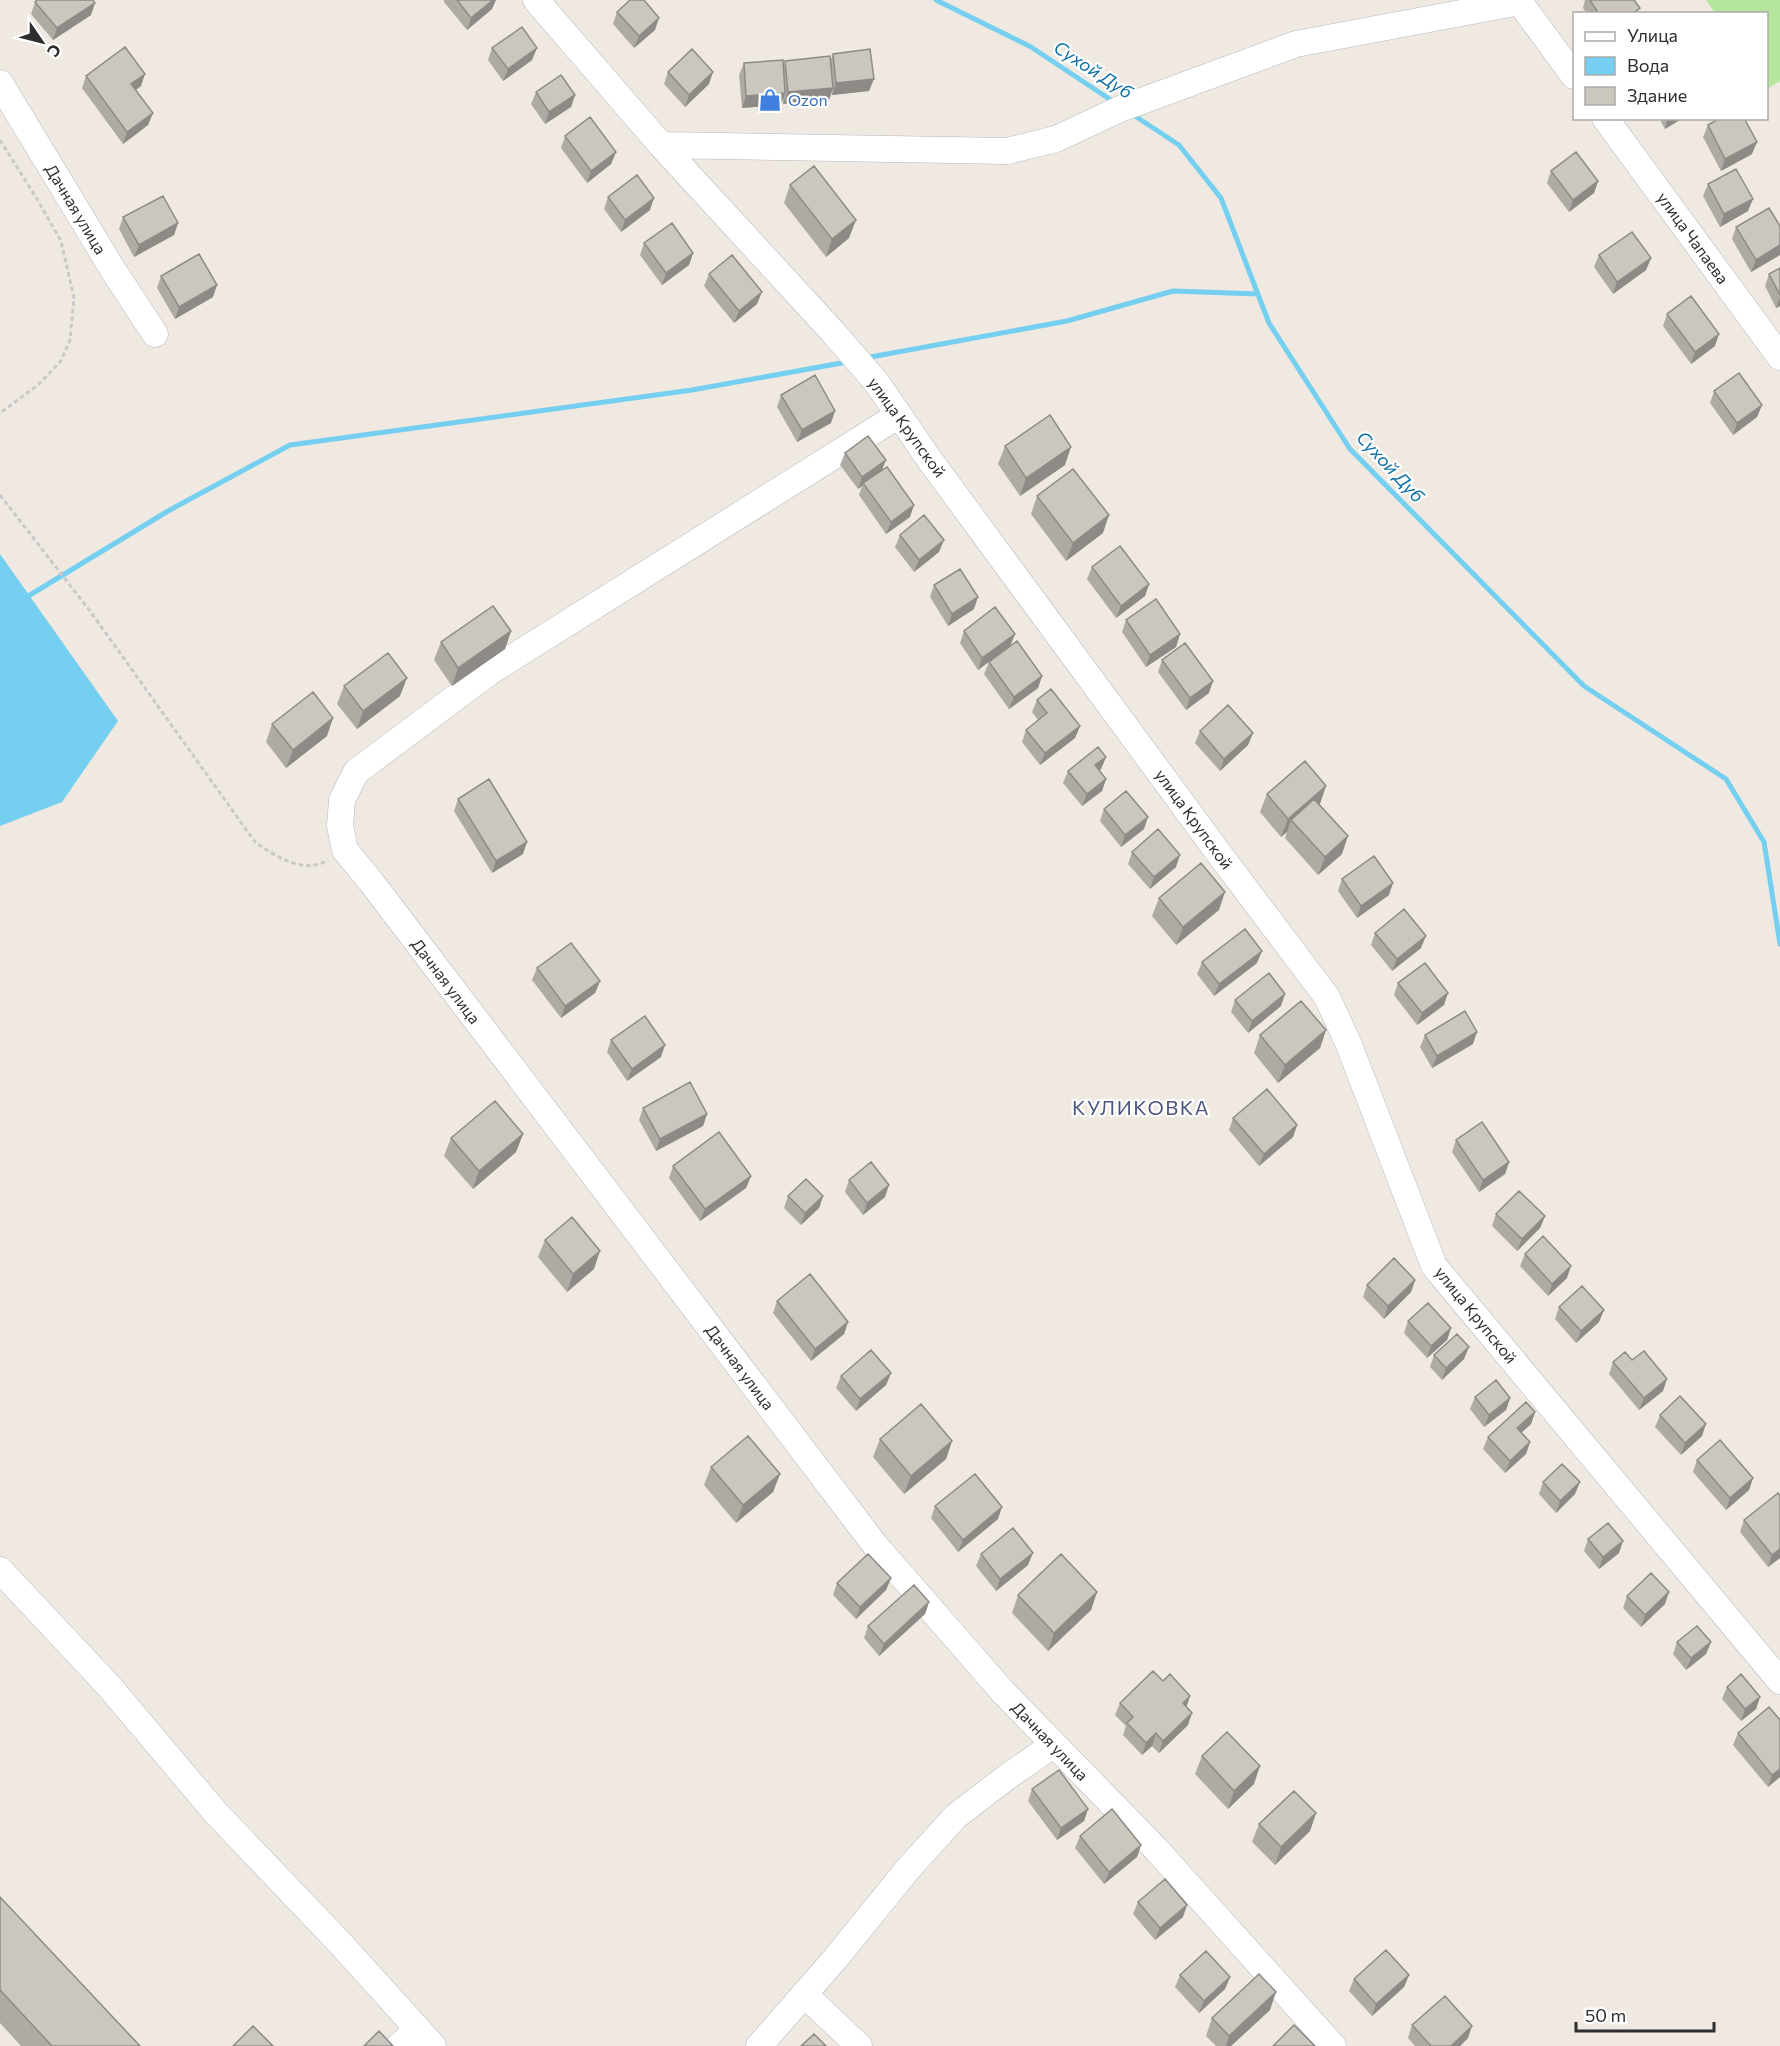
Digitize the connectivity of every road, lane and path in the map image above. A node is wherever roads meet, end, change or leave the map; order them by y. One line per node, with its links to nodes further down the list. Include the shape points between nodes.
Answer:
1 (536, 0): 7 (street, улица Крупской)
2 (1519, 1): 3 (street); 7 (street, via 1296,44 1120,109 1056,139 1007,151)
3 (1573, 73)
4 (0, 83): 8 (street, Дачная улица)
5 (1606, 120): 9 (street, улица Чапаева)
6 (0, 140): 10 (path, via 61,241 74,298 70,340 61,361 38,385)
7 (661, 145): 11 (street, улица Крупской, via 832,331)
8 (154, 334)
9 (1780, 357)
10 (0, 413)
11 (899, 415): 13 (street, via 491,671 356,772 342,800 340,826); 15 (street, улица Крупской, via 1327,997 1434,1266)
12 (0, 495): 13 (path, via 90,611 255,843 283,861 319,866)
13 (345, 850): 16 (street, Дачная улица, via 875,1545)
14 (0, 1569): 18 (street, via 108,1685 216,1813 340,1943)
15 (1780, 1681)
16 (1053, 1744): 17 (street, via 956,1816); 21 (street, Дачная улица, via 1156,1849)
17 (804, 1994): 19 (street); 20 (street)
18 (417, 2040)
19 (759, 2046)
20 (859, 2046)
21 (1334, 2046)

